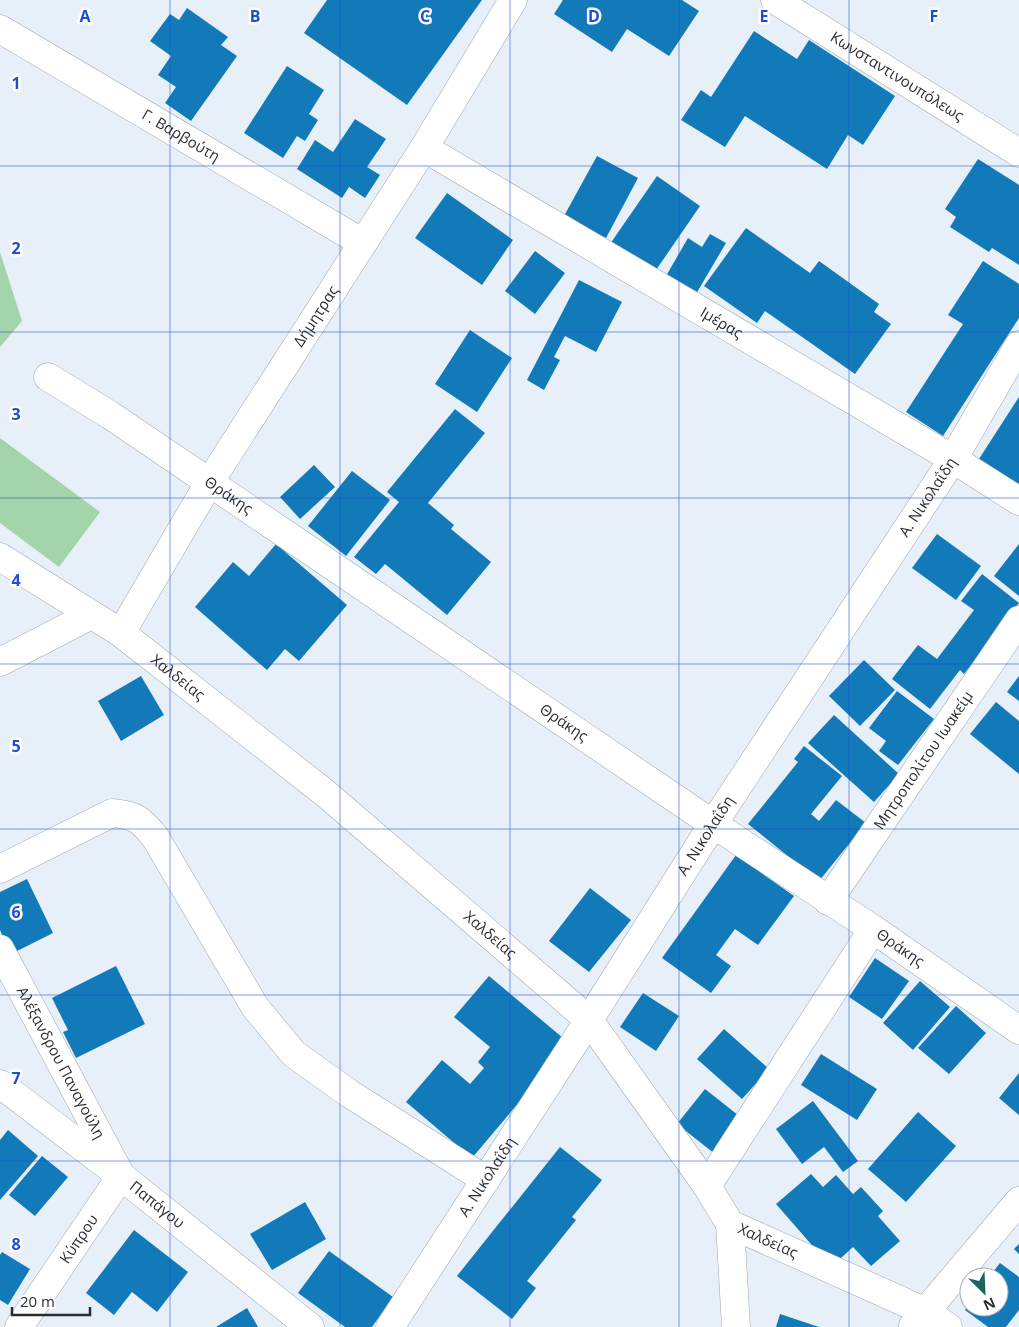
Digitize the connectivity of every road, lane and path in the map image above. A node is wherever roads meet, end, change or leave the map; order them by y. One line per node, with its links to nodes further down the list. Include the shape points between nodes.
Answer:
1 (513, 0): 4 (street, Δήμητρας)
2 (775, 0): 5 (street, Κωνσταντινουπόλεως)
3 (0, 28): 6 (street, Γ. Βαρβούτη)
4 (424, 148): 6 (street, Δήμητρας); 9 (street, Ιμέρας)
5 (1019, 152)
6 (363, 243): 10 (street, Δήμητρας)
7 (1019, 345): 9 (street, Α. Νικολαΐδη)
8 (48, 377): 10 (street, Θράκης)
9 (953, 459): 11 (street, Ιμέρας); 17 (street, Α. Νικολαΐδη)
10 (209, 483): 15 (street, Δήμητρας); 17 (street, Θράκης)
11 (1019, 501)
12 (0, 557): 13 (street, Χαλδείας)
13 (91, 615): 15 (street, Χαλδείας); 16 (street)
14 (1019, 620): 19 (street, Μητροπολίτου Ιωακείμ)
15 (121, 633): 22 (street, Χαλδείας, via 325,793)
16 (0, 662)
17 (713, 824): 19 (street, Θράκης); 22 (street, Α. Νικολαΐδη)
18 (0, 869): 26 (street, via 112,813 131,815 144,824 154,838 255,1007 294,1054 350,1094)
19 (828, 901): 20 (street, Θράκης)
20 (873, 929): 23 (street, Θράκης); 27 (street)
21 (0, 949): 25 (street, Αλέξανδρου Παναγούλη)
22 (590, 1020): 26 (street, Α. Νικολαΐδη); 27 (street, Χαλδείας)
23 (1019, 1030)
24 (0, 1084): 25 (street, Παπάγου)
25 (121, 1176): 31 (street, Κύπρου); 32 (street, Παπάγου)
26 (486, 1180): 33 (street, Α. Νικολαΐδη)
27 (707, 1186): 29 (street, Χαλδείας)
28 (1019, 1201): 30 (street)
29 (730, 1224): 30 (street, Χαλδείας); 34 (street)
30 (918, 1319): 35 (street, Χαλδείας)
31 (19, 1327)
32 (310, 1327)
33 (390, 1327)
34 (736, 1327)
35 (948, 1327)

